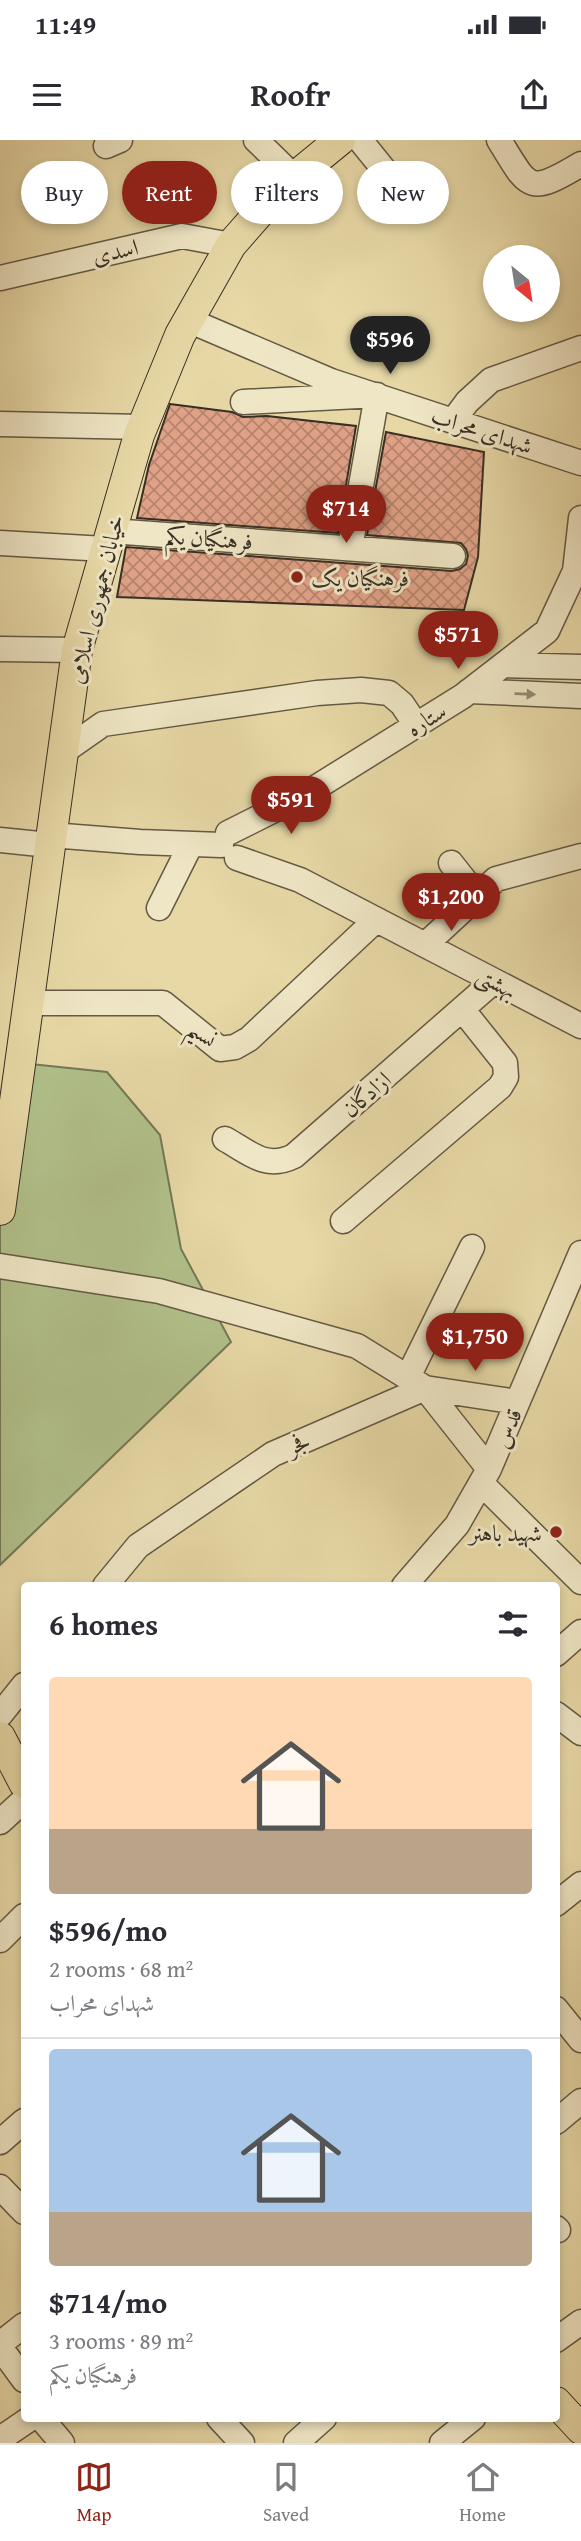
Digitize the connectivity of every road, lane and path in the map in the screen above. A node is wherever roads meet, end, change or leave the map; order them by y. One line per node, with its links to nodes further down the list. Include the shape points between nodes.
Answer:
1 (256, 140): 5 (street)
2 (341, 140): 6 (main road, خیابان جمهوری اسلامی)
3 (360, 140): 7 (street)
4 (499, 140): 8 (street, via 523,178 537,184 551,182)
5 (278, 161)
6 (315, 161)
7 (377, 161)
8 (581, 164)
9 (250, 224): 10 (main road, خیابان جمهوری اسلامی)
10 (231, 244): 11 (street, اسدی, via 182,236); 12 (main road, خیابان جمهوری اسلامی)
11 (0, 278)
12 (188, 320): 14 (street, شهدای محراب, via 331,381); 18 (main road, خیابان جمهوری اسلامی)
13 (581, 348): 16 (street, via 491,380)
14 (377, 395): 15 (street); 16 (street, شهدای محراب); 23 (street)
15 (243, 402)
16 (453, 421): 19 (street, شهدای محراب)
17 (0, 424): 18 (street)
18 (143, 427): 21 (main road, خیابان جمهوری اسلامی)
19 (581, 463)
20 (581, 518): 27 (street, ستاره, via 575,571 547,631)
21 (108, 540): 22 (street, فرهنگیان یکم); 23 (street, فرهنگیان یکم); 26 (main road, خیابان جمهوری اسلامی)
22 (0, 543)
23 (350, 548): 24 (street, فرهنگیان یکم)
24 (453, 556)
25 (0, 649): 26 (street)
26 (77, 650): 32 (main road, خیابان جمهوری اسلامی)
27 (503, 665): 28 (street); 29 (street, ستاره)
28 (581, 667)
29 (469, 691): 30 (street, one-way to 30); 31 (street, ستاره)
30 (581, 696)
31 (416, 725): 32 (street, via 389,693 317,692 103,724); 36 (street, ستاره)
32 (63, 752): 34 (main road, خیابان جمهوری اسلامی)
33 (0, 840): 34 (street)
34 (50, 840): 35 (street); 44 (main road, خیابان جمهوری اسلامی)
35 (191, 844): 36 (street); 40 (street)
36 (234, 844): 41 (street, بهشتی)
37 (581, 856): 39 (street, via 496,879)
38 (451, 863): 39 (street)
39 (477, 896): 42 (street)
40 (159, 908)
41 (376, 920): 42 (street, بهشتی); 44 (street, نسیم, via 249,1039 234,1047 220,1049 163,1003)
42 (425, 945): 43 (street, بهشتی)
43 (494, 981): 45 (street, ازادگان); 46 (street, بهشتی)
44 (29, 1003): 48 (main road, خیابان جمهوری اسلامی)
45 (462, 1009): 47 (street, ازادگان, via 294,1156 280,1163 267,1162); 49 (street, via 506,1063 506,1077 500,1087)
46 (581, 1026)
47 (225, 1139)
48 (0, 1210)
49 (343, 1221)
50 (472, 1247): 53 (street)
51 (581, 1253): 54 (street, قدس)
52 (0, 1266): 53 (street, via 159,1291 357,1346)
53 (416, 1383): 54 (street); 55 (street); 56 (street, فجر, via 273,1454 138,1546)
54 (517, 1402): 55 (street, قدس)
55 (485, 1476): 57 (street, قدس, via 457,1525); 58 (street)
56 (108, 1582)
57 (407, 1582)
58 (581, 1582)
59 (581, 1632): 60 (street)
60 (560, 1650)
61 (21, 1689): 62 (street)
62 (0, 1715)
63 (560, 1717): 64 (street)
64 (581, 1733)
65 (0, 1737): 66 (main road)
66 (21, 1777)
67 (21, 1803): 68 (street)
68 (0, 1822)
69 (581, 1884): 70 (street)
70 (560, 1901)
71 (21, 1919): 72 (street)
72 (0, 1940)
73 (560, 2014): 74 (street)
74 (581, 2040)
75 (581, 2101): 76 (street)
76 (560, 2119)
77 (21, 2124): 78 (street)
78 (0, 2142)
79 (0, 2187): 80 (street)
80 (21, 2209)
81 (581, 2322): 83 (street)
82 (21, 2328): 84 (street)
83 (560, 2337)
84 (0, 2346): 85 (street)
85 (21, 2376)
86 (560, 2406): 92 (main road)
87 (24, 2422): 93 (street)
88 (44, 2422): 94 (street)
89 (223, 2422): 95 (street)
90 (320, 2422): 96 (street)
91 (468, 2422): 97 (street)
92 (581, 2428)
93 (0, 2438)
94 (62, 2443)
95 (242, 2443)
96 (296, 2443)
97 (442, 2443)

